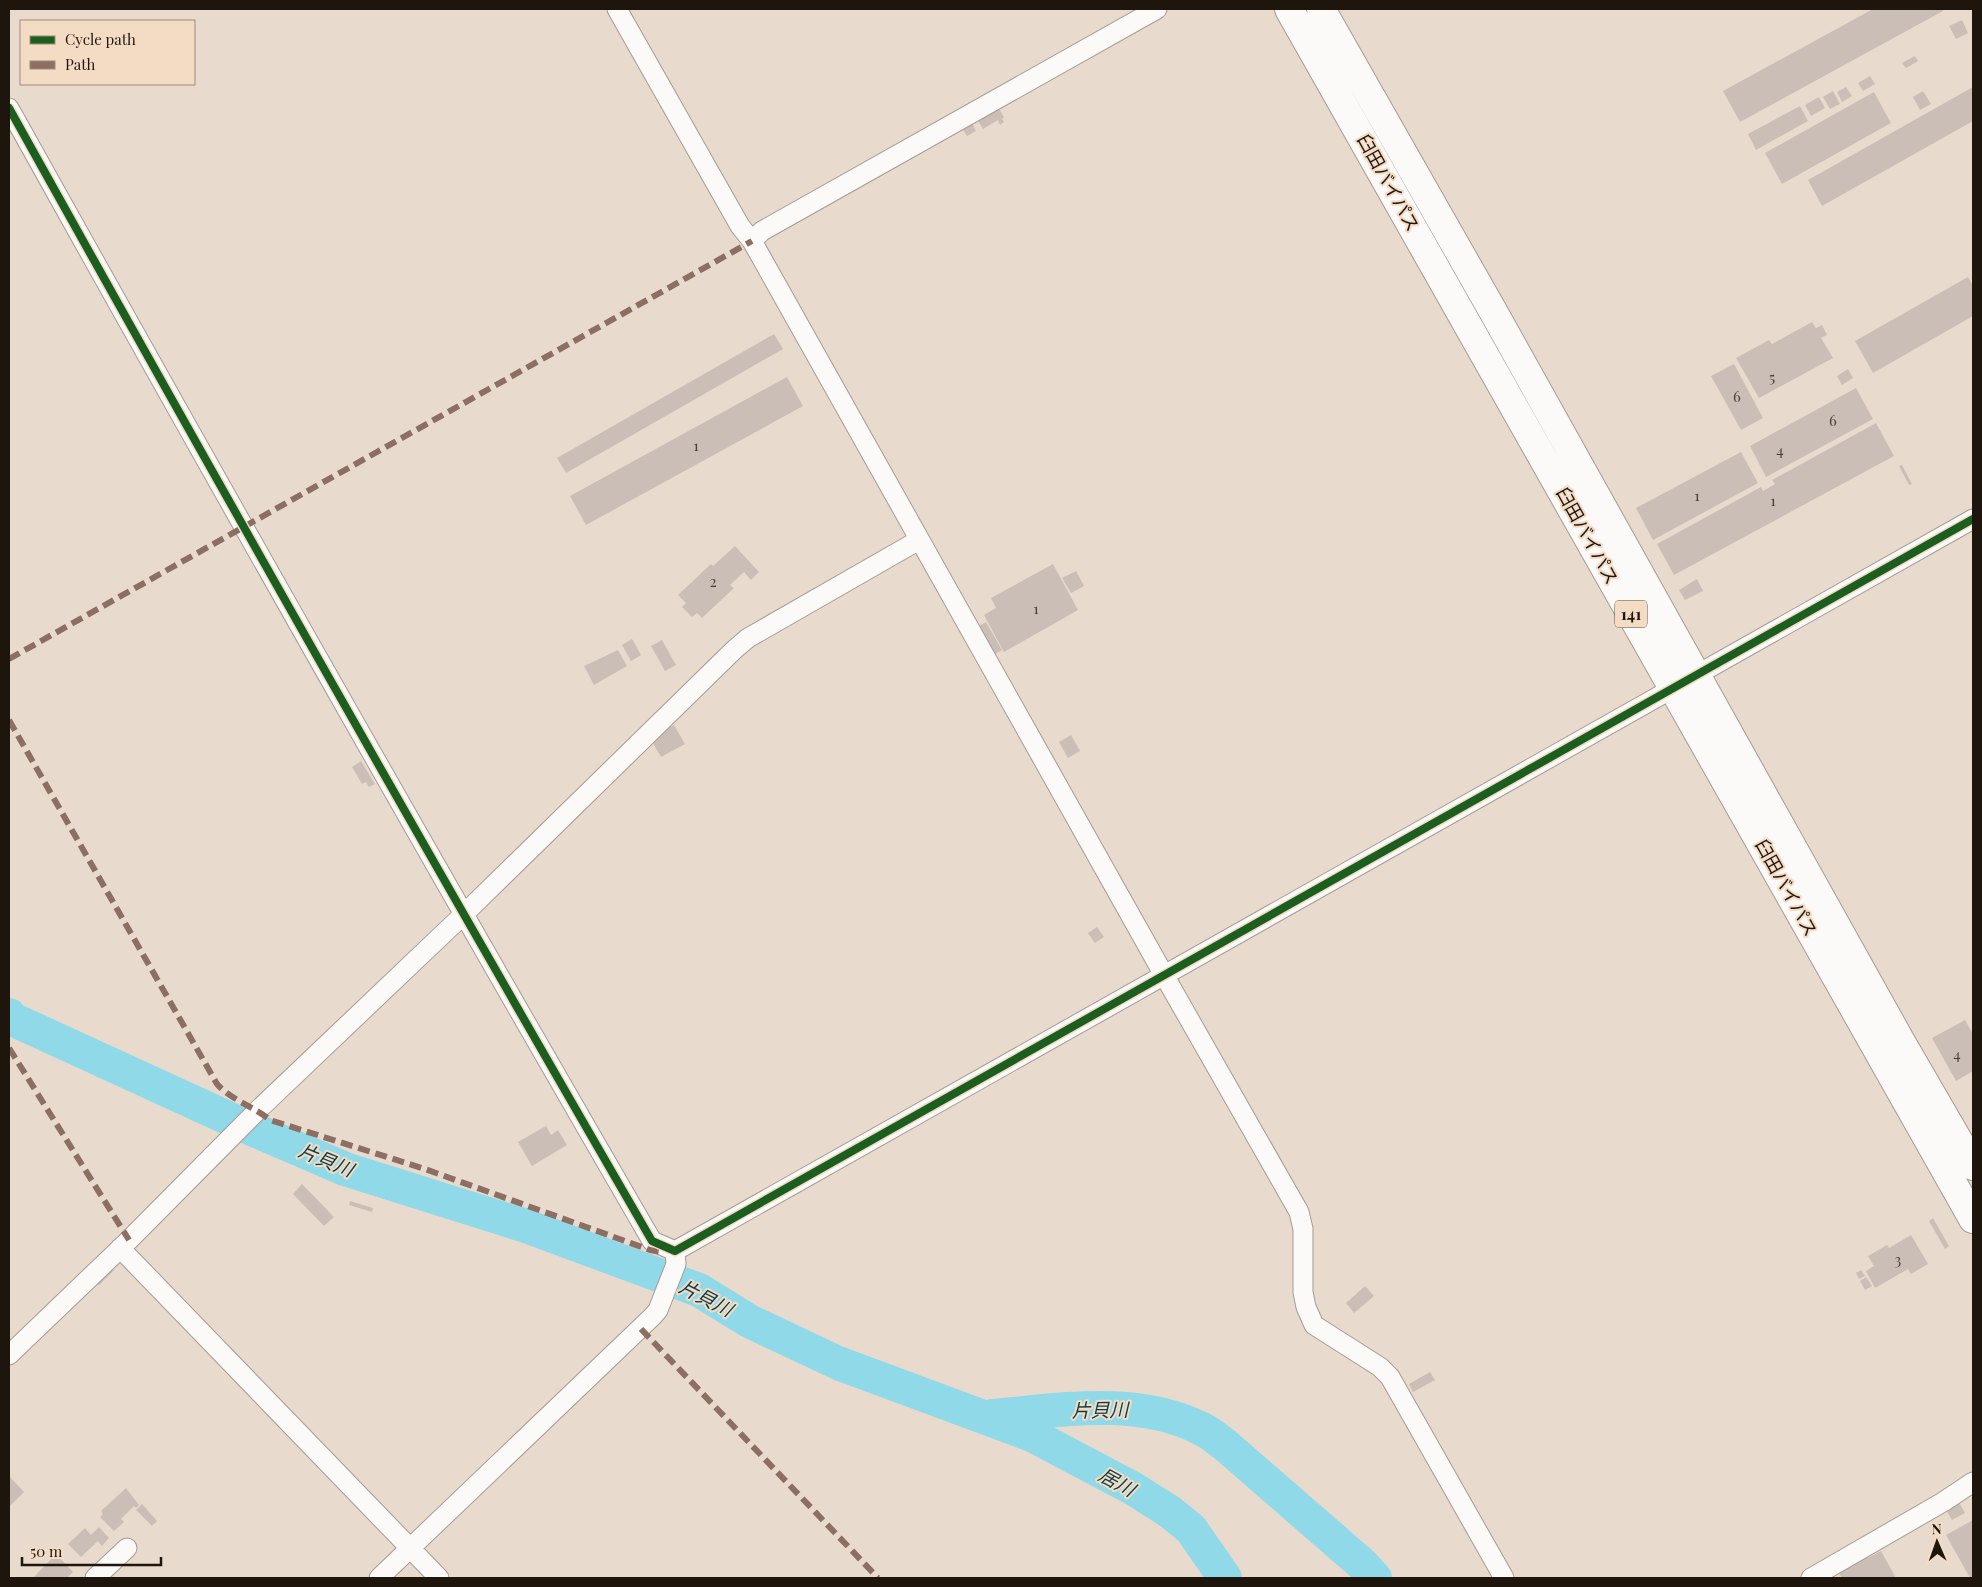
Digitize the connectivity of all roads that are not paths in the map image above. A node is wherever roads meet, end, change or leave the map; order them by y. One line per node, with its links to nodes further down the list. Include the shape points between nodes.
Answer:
1 (617, 9): 6 (street, via 740,226)
2 (1157, 9): 6 (street, via 762,231)
3 (1289, 9): 9 (highway, 臼田バイパス / 141)
4 (1321, 9): 9 (highway, 臼田バイパス / 141, via 1494,313)
5 (9, 108): 10 (street)
6 (752, 241): 8 (street)
7 (1973, 519): 9 (street)
8 (919, 540): 10 (street, via 748,638); 11 (street)
9 (1685, 682): 11 (street); 12 (highway, 臼田バイパス / 141); 13 (highway, 臼田バイパス / 141)
10 (463, 915): 14 (street, via 252,1116); 15 (street, via 652,1242)
11 (1164, 975): 15 (street); 24 (street, via 1299,1212 1303,1292 1314,1325 1380,1367 1390,1377)
12 (1973, 1166)
13 (1973, 1219)
14 (120, 1248): 16 (street); 19 (street)
15 (675, 1258): 19 (street, via 658,1310 641,1329)
16 (9, 1355)
17 (1973, 1482): 20 (street)
18 (127, 1548): 21 (street)
19 (410, 1548): 22 (street); 23 (street)
20 (1823, 1575)
21 (95, 1578)
22 (379, 1578)
23 (439, 1578)
24 (1504, 1578)

